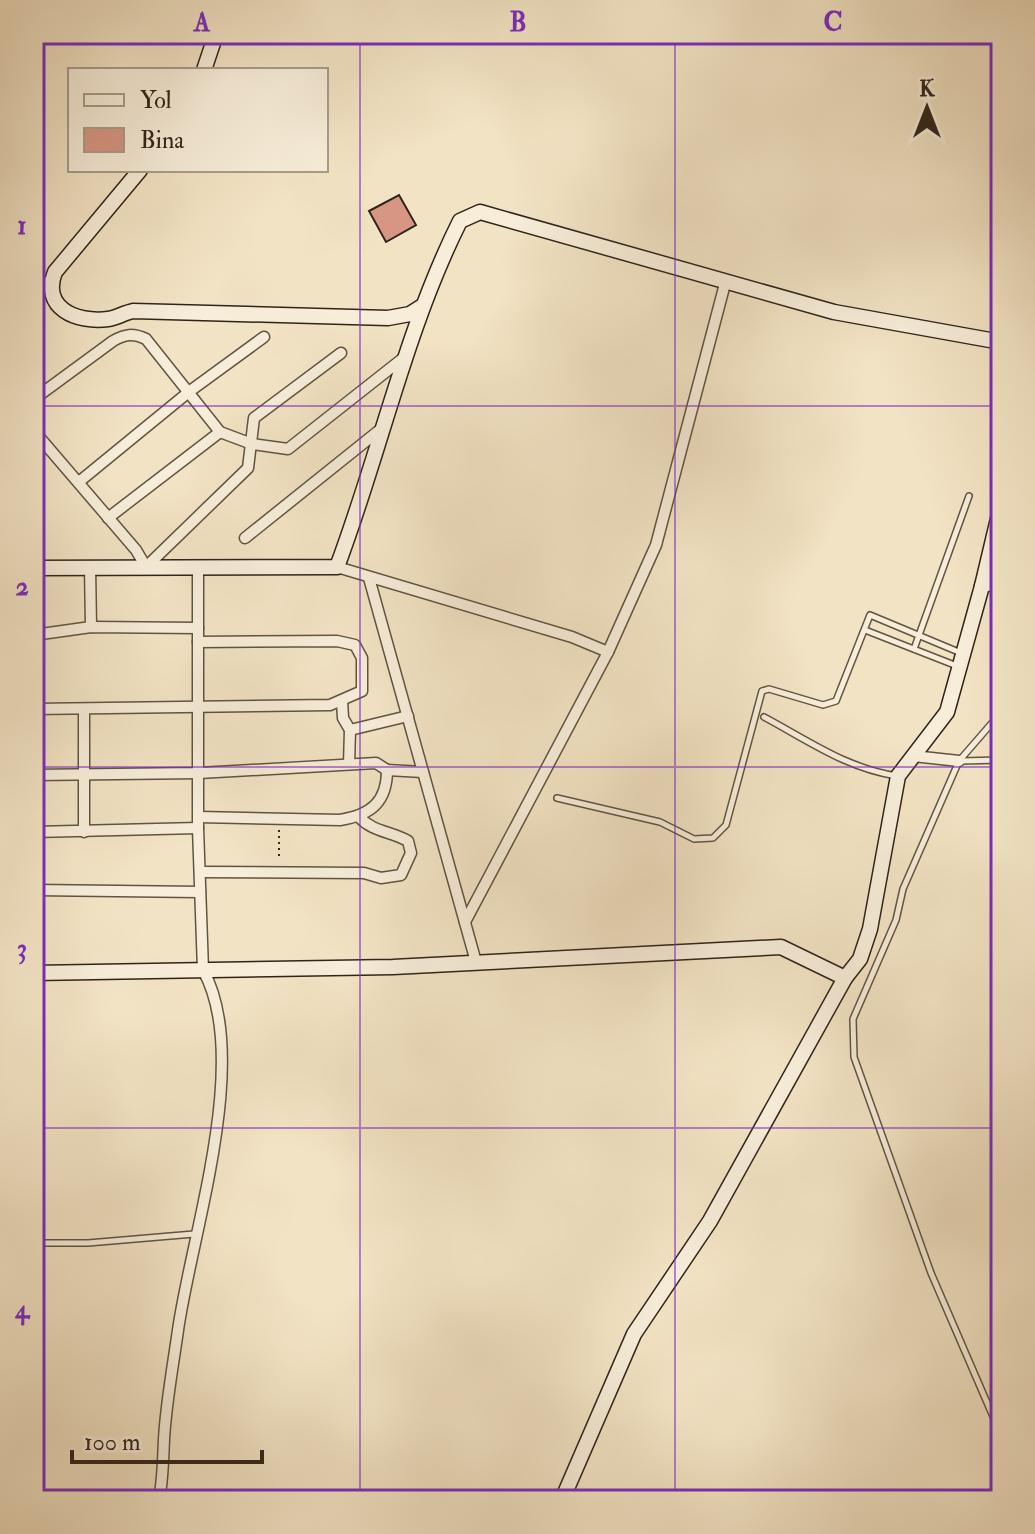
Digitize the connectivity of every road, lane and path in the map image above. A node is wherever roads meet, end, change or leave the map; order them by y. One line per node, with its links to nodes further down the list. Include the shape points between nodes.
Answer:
1 (216, 34): 2 (street)
2 (205, 68)
3 (138, 172): 6 (street, via 55,272)
4 (726, 280): 7 (street, via 480,212 460,221); 9 (street, via 834,312); 38 (street, via 662,526)
5 (34, 284): 6 (street)
6 (50, 285): 7 (street, via 53,301 75,317 111,319 133,311 388,318)
7 (421, 307): 11 (street)
8 (264, 337): 12 (street)
9 (1001, 342)
10 (341, 353): 17 (street, via 254,418)
11 (406, 356): 14 (street); 17 (street, via 288,449)
12 (190, 391): 13 (street, via 146,339 124,335); 16 (street); 18 (street)
13 (34, 399)
14 (384, 427): 22 (street); 26 (street)
15 (34, 431): 18 (street)
16 (220, 432): 17 (street); 21 (street)
17 (252, 444): 24 (street, via 248,468)
18 (80, 481): 21 (street)
19 (969, 496): 35 (lane)
20 (1001, 506): 30 (street)
21 (108, 518): 24 (street)
22 (245, 538)
23 (90, 567): 24 (street); 27 (street); 31 (street)
24 (146, 567): 25 (street)
25 (198, 567): 26 (street); 32 (street)
26 (337, 567): 28 (street)
27 (34, 568)
28 (369, 578): 38 (street); 45 (street)
29 (1001, 579): 30 (street)
30 (982, 586): 39 (street)
31 (91, 627): 32 (street); 34 (street)
32 (198, 628): 36 (street)
33 (865, 630): 35 (lane, via 870,615); 37 (lane); 58 (lane, via 832,704 762,691 726,825 713,838 694,839 660,822)
34 (34, 635)
35 (919, 635): 37 (lane); 39 (lane)
36 (198, 642): 41 (street, via 355,645 362,658 362,691); 42 (street)
37 (914, 649): 39 (lane)
38 (608, 652): 68 (street)
39 (962, 661): 48 (street, via 947,712)
40 (1001, 695): 50 (lane, via 998,716)
41 (342, 701): 42 (street); 47 (street)
42 (199, 708): 44 (street); 54 (street)
43 (34, 709): 44 (street)
44 (84, 709): 56 (street)
45 (408, 716): 47 (street); 53 (street)
46 (764, 717): 57 (lane, via 833,758)
47 (350, 730): 51 (street)
48 (913, 756): 50 (street); 57 (street)
49 (1001, 760): 50 (lane)
50 (959, 761): 75 (lane, via 853,1019 854,1057 931,1273)
51 (349, 764): 52 (street, via 376,763); 54 (street)
52 (387, 770): 53 (street); 59 (street, via 386,793)
53 (423, 772): 68 (street)
54 (199, 773): 56 (street); 61 (street)
55 (34, 775): 56 (street)
56 (84, 775): 63 (street)
57 (898, 776): 72 (street, via 870,929 860,959)
58 (557, 798)
59 (359, 817): 60 (street); 65 (street, via 371,829 408,841 408,865 401,875)
60 (278, 819): 61 (street); 65 (path)
61 (199, 822): 63 (street); 64 (street)
62 (34, 832): 63 (street)
63 (84, 832)
64 (200, 872): 65 (street); 67 (street)
65 (279, 872)
66 (34, 890): 67 (street)
67 (200, 892): 70 (street)
68 (465, 922): 69 (street)
69 (476, 962): 70 (street); 72 (street, via 781,947)
70 (203, 970): 71 (street); 73 (street, via 215,990 222,1053 213,1159)
71 (34, 973)
72 (845, 978): 77 (street, via 710,1221 634,1334)
73 (194, 1234): 74 (lane); 76 (street)
74 (34, 1243)
75 (1001, 1435)
76 (159, 1500)
77 (562, 1500)

